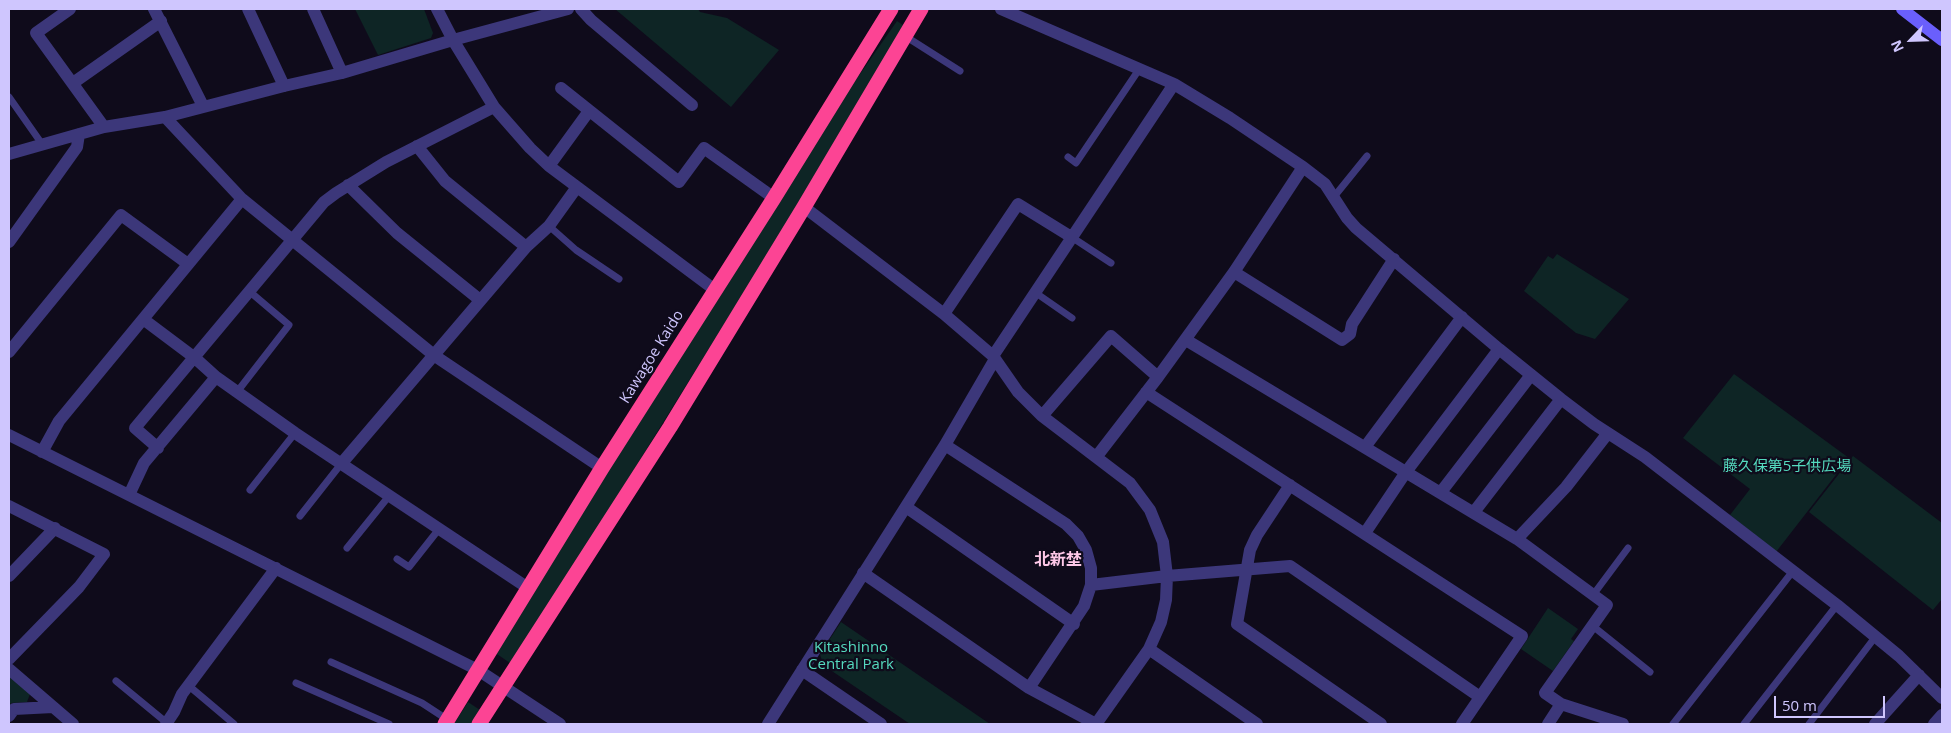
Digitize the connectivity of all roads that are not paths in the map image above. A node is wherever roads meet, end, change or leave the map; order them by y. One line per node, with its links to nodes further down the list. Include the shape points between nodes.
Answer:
1 (70, 9): 19 (street, via 36,33)
2 (154, 9): 12 (street)
3 (248, 9): 21 (street)
4 (313, 9): 18 (street)
5 (437, 9): 14 (street)
6 (568, 9): 14 (street)
7 (581, 9): 24 (street)
8 (890, 9): 40 (highway, Kawagoe Kaido)
9 (921, 9): 13 (highway)
10 (1001, 9): 16 (street)
11 (1902, 9): 15 (main road)
12 (160, 21): 19 (street); 25 (street)
13 (905, 36): 17 (lane); 43 (highway)
14 (453, 40): 18 (street); 26 (street)
15 (1942, 40)
16 (1140, 68): 20 (street); 35 (lane, via 1076,163)
17 (960, 71)
18 (342, 74): 21 (street)
19 (73, 83): 29 (street)
20 (1174, 84): 37 (street); 45 (street)
21 (284, 86): 25 (street)
22 (561, 88): 27 (street)
23 (9, 97): 31 (lane)
24 (692, 105)
25 (203, 106): 28 (street)
26 (494, 106): 32 (street); 36 (street, via 516,134)
27 (589, 110): 36 (street); 40 (street, via 679,182 704,148)
28 (165, 117): 29 (street); 42 (street)
29 (104, 127): 30 (street)
30 (79, 134): 31 (street); 47 (street, via 77,147)
31 (42, 144): 33 (street)
32 (417, 146): 38 (street); 48 (street, via 445,181)
33 (9, 154)
34 (1367, 156): 41 (lane)
35 (1068, 157)
36 (549, 166): 39 (street)
37 (1303, 167): 41 (street, via 1325,184); 52 (street)
38 (348, 185): 46 (street, via 324,202); 57 (street, via 397,233)
39 (577, 187): 44 (street); 54 (street)
40 (774, 198): 54 (highway, Kawagoe Kaido)
41 (1333, 198): 49 (street, via 1356,228)
42 (242, 199): 46 (street); 51 (street)
43 (804, 207): 58 (street); 126 (highway, via 670,427)
44 (549, 226): 48 (street); 53 (lane, via 576,250)
45 (1073, 238): 50 (lane); 56 (street); 58 (street, via 1018,204)
46 (292, 240): 55 (street); 65 (street)
47 (9, 242)
48 (526, 247): 57 (street)
49 (1394, 259): 52 (street, via 1352,324 1350,334 1342,340); 60 (street)
50 (1111, 263)
51 (188, 264): 61 (street); 64 (street, via 122,215)
52 (1234, 272): 62 (street)
53 (619, 279)
54 (715, 290): 84 (highway, Kawagoe Kaido)
55 (249, 291): 66 (street); 71 (lane, via 289,324)
56 (1036, 293): 59 (lane); 67 (street)
57 (480, 300): 65 (street)
58 (944, 314): 67 (street)
59 (1072, 318)
60 (1462, 318): 63 (street); 79 (street)
61 (143, 319): 66 (street); 81 (street, via 59,421)
62 (1186, 340): 70 (street); 79 (street)
63 (1499, 349): 68 (street); 85 (street)
64 (9, 352)
65 (435, 356): 83 (street); 84 (street)
66 (195, 358): 69 (street); 80 (street, via 135,428)
67 (994, 358): 74 (street, via 1018,392); 78 (street)
68 (1531, 375): 73 (street); 88 (street)
69 (216, 377): 71 (street); 80 (street)
70 (1158, 377): 72 (street); 74 (street, via 1111,336)
71 (236, 392): 75 (street)
72 (1146, 392): 82 (street); 86 (street)
73 (1561, 399): 76 (street); 93 (street)
74 (1042, 416): 82 (street)
75 (295, 433): 83 (street); 87 (lane)
76 (1608, 433): 98 (street, via 1566,486); 104 (street, via 1645,457)
77 (9, 435): 81 (street)
78 (945, 445): 92 (street); 108 (street, via 1066,524 1086,550)
79 (1365, 447): 85 (street)
80 (158, 448): 89 (street, via 144,463)
81 (42, 452): 89 (street)
82 (1097, 456): 107 (street, via 1130,483 1150,510 1163,542)
83 (341, 464): 90 (street); 94 (lane)
84 (602, 468): 109 (highway, Kawagoe Kaido)
85 (1406, 472): 88 (street); 97 (street)
86 (1290, 485): 97 (street); 103 (street, via 1257,535)
87 (250, 490)
88 (1440, 492): 93 (street)
89 (129, 495): 102 (street)
90 (389, 496): 96 (street); 99 (lane)
91 (9, 506): 95 (street)
92 (906, 506): 105 (street); 112 (street)
93 (1474, 512): 98 (street)
94 (300, 516)
95 (55, 528): 106 (street); 116 (street, via 104,554 79,587)
96 (439, 529): 101 (lane, via 409,567); 109 (street)
97 (1365, 533): 128 (street, via 1522,636)
98 (1516, 539): 110 (street)
99 (347, 548)
100 (1628, 548): 110 (lane)
101 (397, 560)
102 (276, 568): 119 (street); 125 (street)
103 (1245, 570): 107 (street); 128 (street, via 1290,566); 145 (street, via 1237,624)
104 (1793, 571): 111 (street); 149 (lane)
105 (863, 573): 120 (street); 127 (street)
106 (9, 576)
107 (1167, 576): 108 (street); 115 (street, via 1161,622)
108 (1091, 585): 112 (street)
109 (528, 588): 119 (highway, Kawagoe Kaido)
110 (1593, 595): 113 (street, via 1608,605)
111 (1837, 605): 114 (street); 150 (lane)
112 (1074, 624): 127 (street)
113 (1594, 627): 121 (lane); 130 (street, via 1545,693)
114 (1876, 636): 122 (street); 151 (lane)
115 (1149, 649): 143 (street); 144 (street)
116 (9, 659)
117 (331, 662): 134 (lane, via 422,703)
118 (9, 669): 131 (street)
119 (478, 670): 126 (street); 134 (highway, Kawagoe Kaido)
120 (802, 670): 141 (street); 142 (street)
121 (1650, 672)
122 (1919, 675): 129 (street); 152 (street)
123 (116, 681): 136 (lane)
124 (296, 683): 138 (lane)
125 (188, 686): 136 (street); 137 (lane)
126 (504, 686): 139 (highway); 140 (street)
127 (1030, 688): 143 (street)
128 (1480, 697): 146 (street)
129 (1942, 698)
130 (1561, 704): 147 (street); 148 (street)
131 (53, 706): 133 (street, via 14,709); 135 (street)
132 (1942, 715): 153 (street)
133 (9, 716)
134 (446, 722)
135 (69, 723)
136 (166, 723)
137 (234, 724)
138 (389, 724)
139 (480, 724)
140 (560, 724)
141 (768, 724)
142 (881, 724)
143 (1096, 724)
144 (1257, 724)
145 (1382, 724)
146 (1462, 724)
147 (1548, 724)
148 (1623, 724)
149 (1673, 724)
150 (1744, 724)
151 (1809, 724)
152 (1875, 724)
153 (1934, 724)

